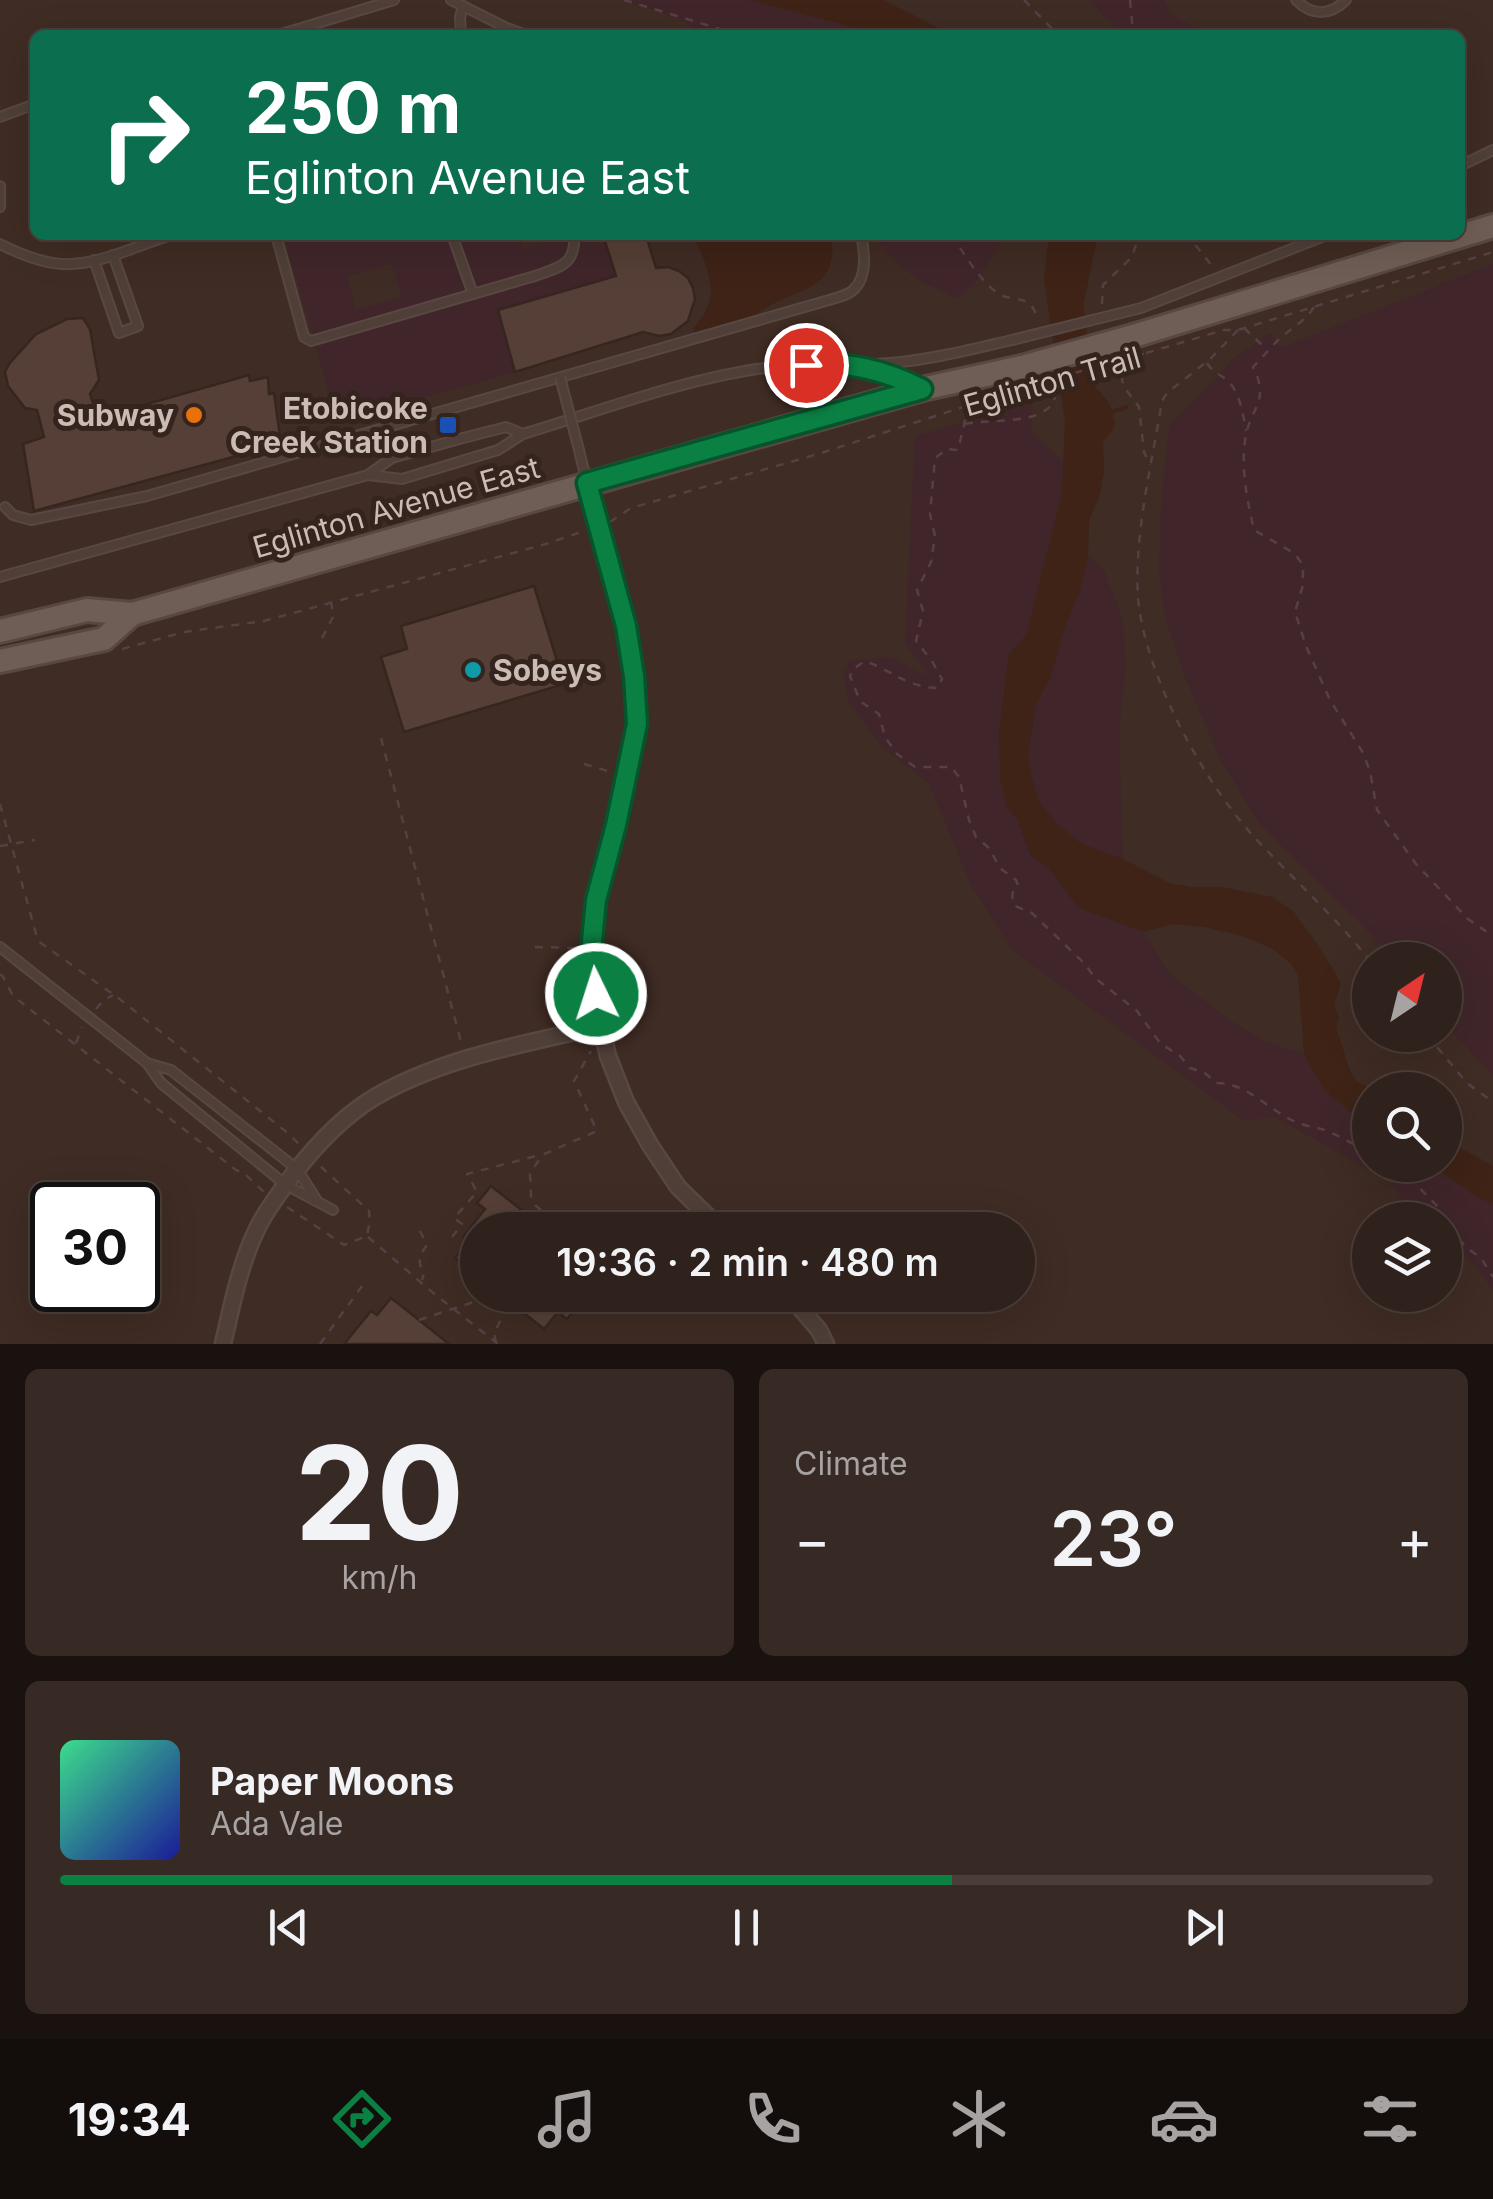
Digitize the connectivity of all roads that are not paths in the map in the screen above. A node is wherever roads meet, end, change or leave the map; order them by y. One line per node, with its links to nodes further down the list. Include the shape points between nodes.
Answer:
1 (394, 0): 6 (lane)
2 (451, 0): 5 (lane)
3 (1296, 0): 4 (lane, via 1318,13)
4 (1346, 0)
5 (462, 6): 7 (lane); 8 (lane)
6 (295, 30)
7 (461, 30)
8 (512, 30)
9 (30, 106): 10 (lane)
10 (0, 117)
11 (1493, 150): 12 (lane)
12 (1465, 164)
13 (0, 186): 14 (lane)
14 (0, 207)
15 (1493, 226): 16 (main road, Eglinton Avenue East, bridge)
16 (1465, 235)
17 (156, 240): 25 (lane)
18 (277, 240): 29 (lane, via 304,337 312,341)
19 (454, 240): 29 (lane)
20 (574, 240): 29 (lane, via 562,266)
21 (862, 240): 31 (lane, via 865,265 852,291)
22 (1314, 240): 30 (lane, bridge, via 1140,308 937,357)
23 (1451, 240): 32 (main road, Eglinton Avenue East, bridge, via 1025,377)
24 (0, 244): 26 (lane, via 62,264)
25 (113, 254): 26 (lane); 27 (lane)
26 (94, 260): 28 (lane)
27 (124, 287): 28 (lane); 28 (lane, via 138,326 119,332)
28 (106, 294)
29 (473, 294)
30 (831, 363): 32 (lane, via 874,368); 33 (lane, via 714,377)
31 (560, 377): 35 (lane, bridge); 36 (lane, via 147,496 30,520)
32 (922, 389): 35 (main road, Eglinton Avenue East)
33 (523, 434): 34 (lane, via 498,450 402,479); 34 (lane, via 506,427 463,438 392,458)
34 (368, 475): 37 (lane)
35 (587, 483): 38 (main road, Eglinton Avenue East); 42 (street, via 626,626 637,724 596,900)
36 (5, 507)
37 (0, 578)
38 (132, 614): 39 (main road, Eglinton Avenue East, via 88,610); 40 (main road, Eglinton Avenue East, via 104,638)
39 (0, 631)
40 (0, 661)
41 (0, 947): 43 (lane)
42 (601, 1026): 44 (street, via 423,1074 373,1098); 48 (street, via 626,1102 678,1187)
43 (148, 1063): 44 (lane, via 171,1070); 45 (lane, via 162,1083)
44 (298, 1169): 45 (street); 46 (lane)
45 (286, 1184): 46 (lane); 50 (street, via 252,1243)
46 (317, 1200): 47 (lane)
47 (333, 1210)
48 (704, 1212)
49 (804, 1312): 51 (street)
50 (223, 1344)
51 (826, 1344)

